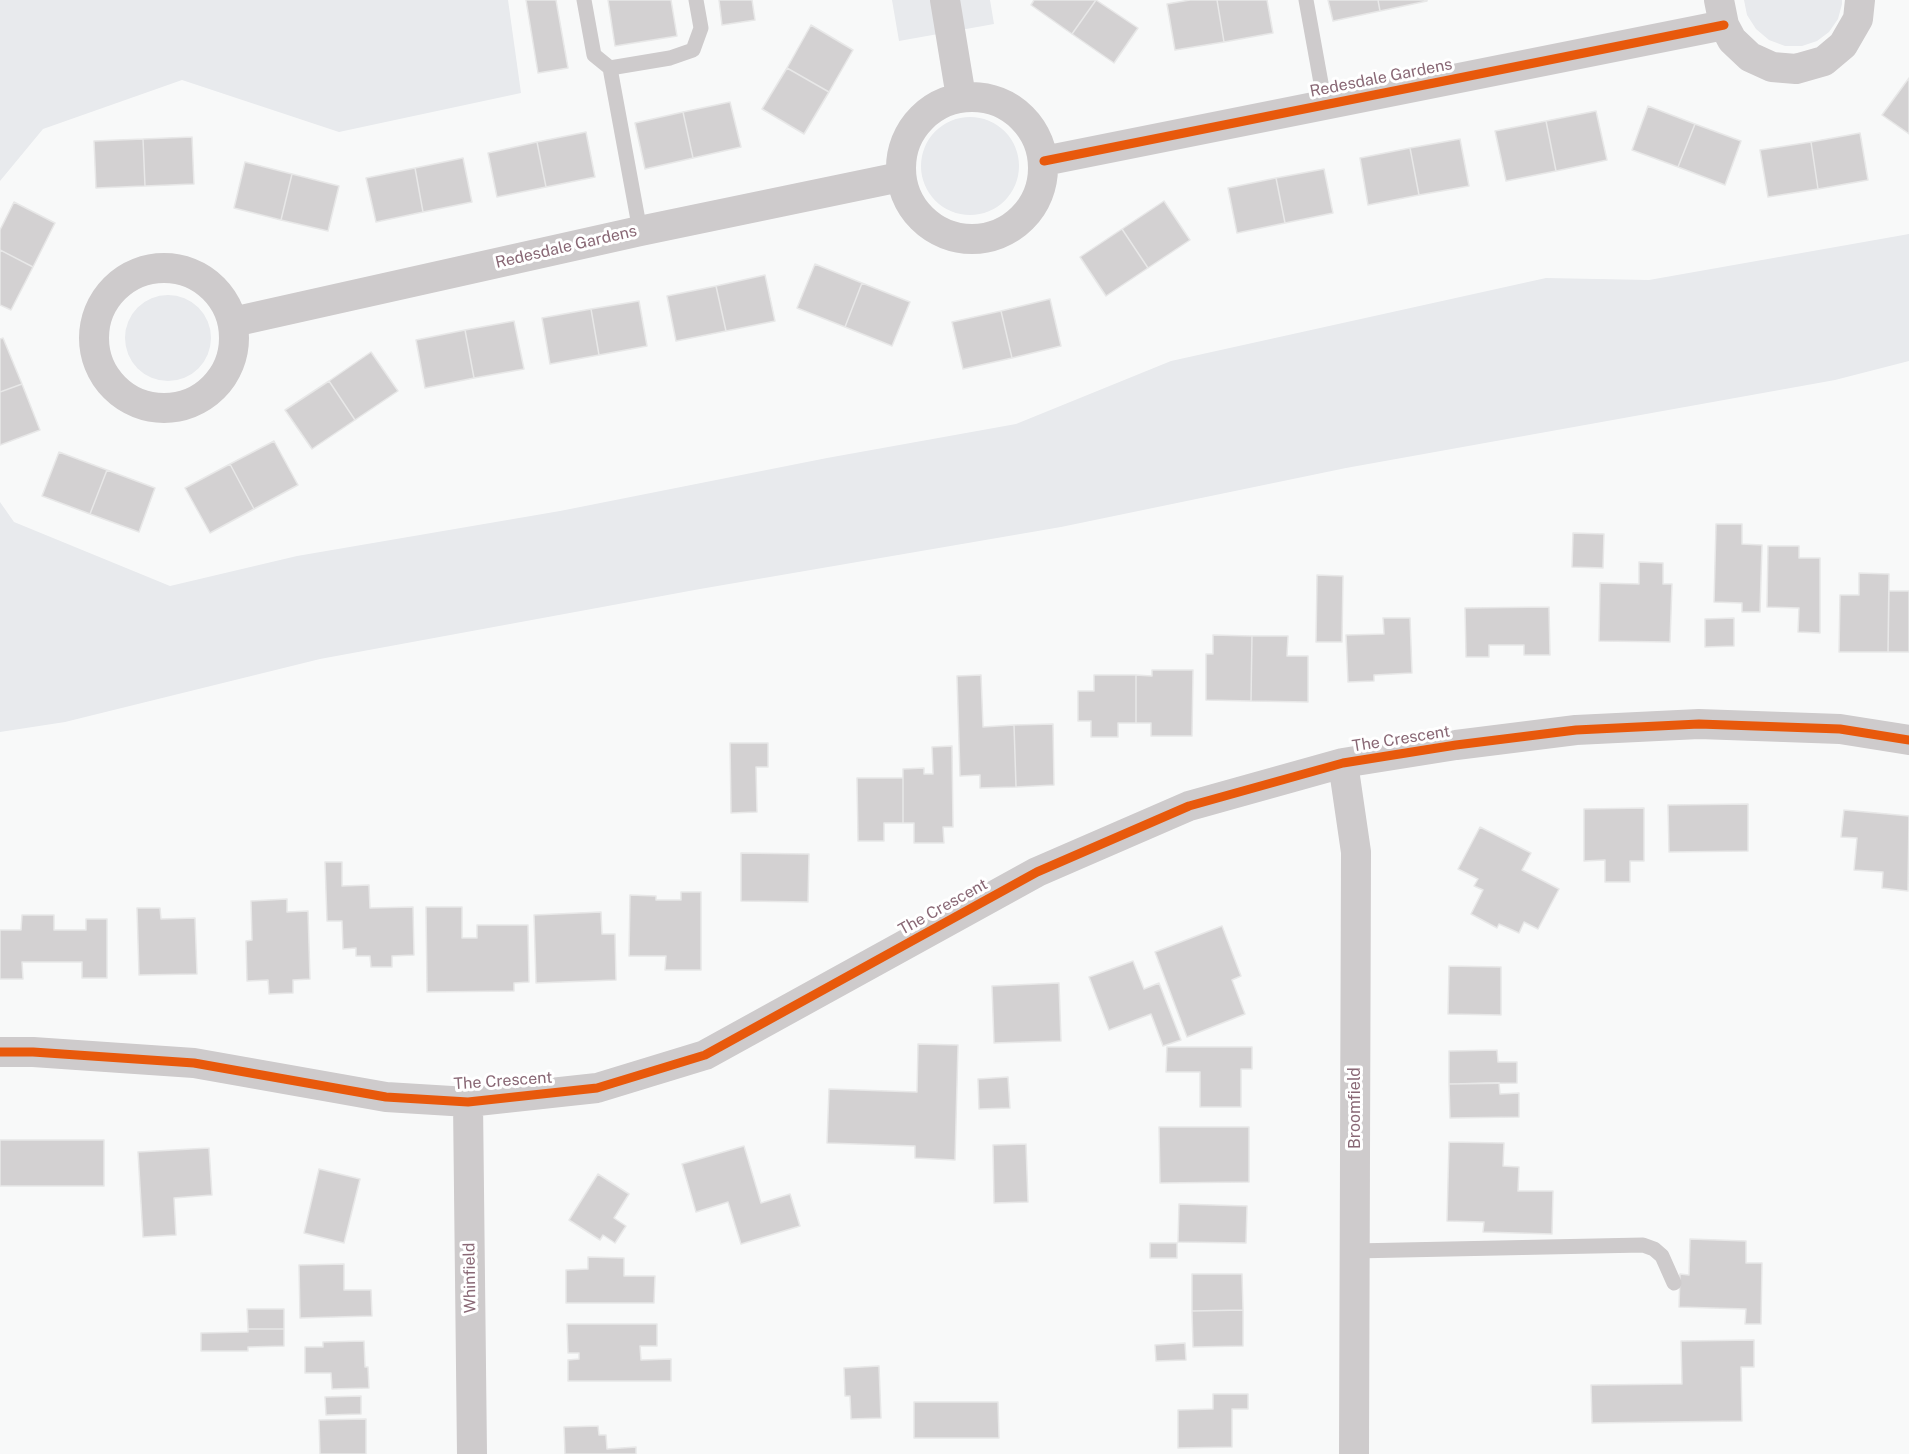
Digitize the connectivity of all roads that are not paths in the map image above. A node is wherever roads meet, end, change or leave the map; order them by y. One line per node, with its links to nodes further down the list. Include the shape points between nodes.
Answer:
1 (584, 0): 7 (lane, via 594,55)
2 (696, 0): 7 (lane, via 701,28 693,50)
3 (945, 0): 8 (street)
4 (1306, 0): 9 (lane)
5 (1860, 0): 6 (street, Redesdale Gardens, via 1858,19 1843,45 1824,61 1796,69 1772,67 1750,57 1732,40)
6 (1721, 13): 9 (street, Redesdale Gardens)
7 (610, 68): 12 (lane)
8 (961, 97): 10 (street, via 999,101 1028,123); 11 (street, via 935,106 910,131 902,152)
9 (1325, 105): 10 (street, Redesdale Gardens)
10 (1044, 161): 11 (street, via 1041,186 1029,211 1010,228 993,236 968,240 947,235 926,223 914,210)
11 (900, 177): 12 (street, Redesdale Gardens)
12 (640, 231): 13 (street, Redesdale Gardens)
13 (233, 322): 13 (street, via 234,346 227,370 212,390 191,403 157,409 134,403 106,379 95,357 93,344 99,309 122,281 144,270 173,268 196,275 226,304)
14 (1909, 740): 15 (street, The Crescent, via 1840,729 1688,724 1576,730)
15 (1343, 764): 17 (street, The Crescent, via 1189,806 1037,872 705,1055 597,1088); 18 (street, Broomfield, via 1356,852)
16 (0, 1052): 17 (street, The Crescent, via 194,1063 386,1097)
17 (468, 1102): 20 (street, Whinfield)
18 (1354, 1251): 19 (lane, via 1643,1245 1662,1256); 21 (street, Broomfield)
19 (1674, 1283)
20 (472, 1454)
21 (1354, 1454)

